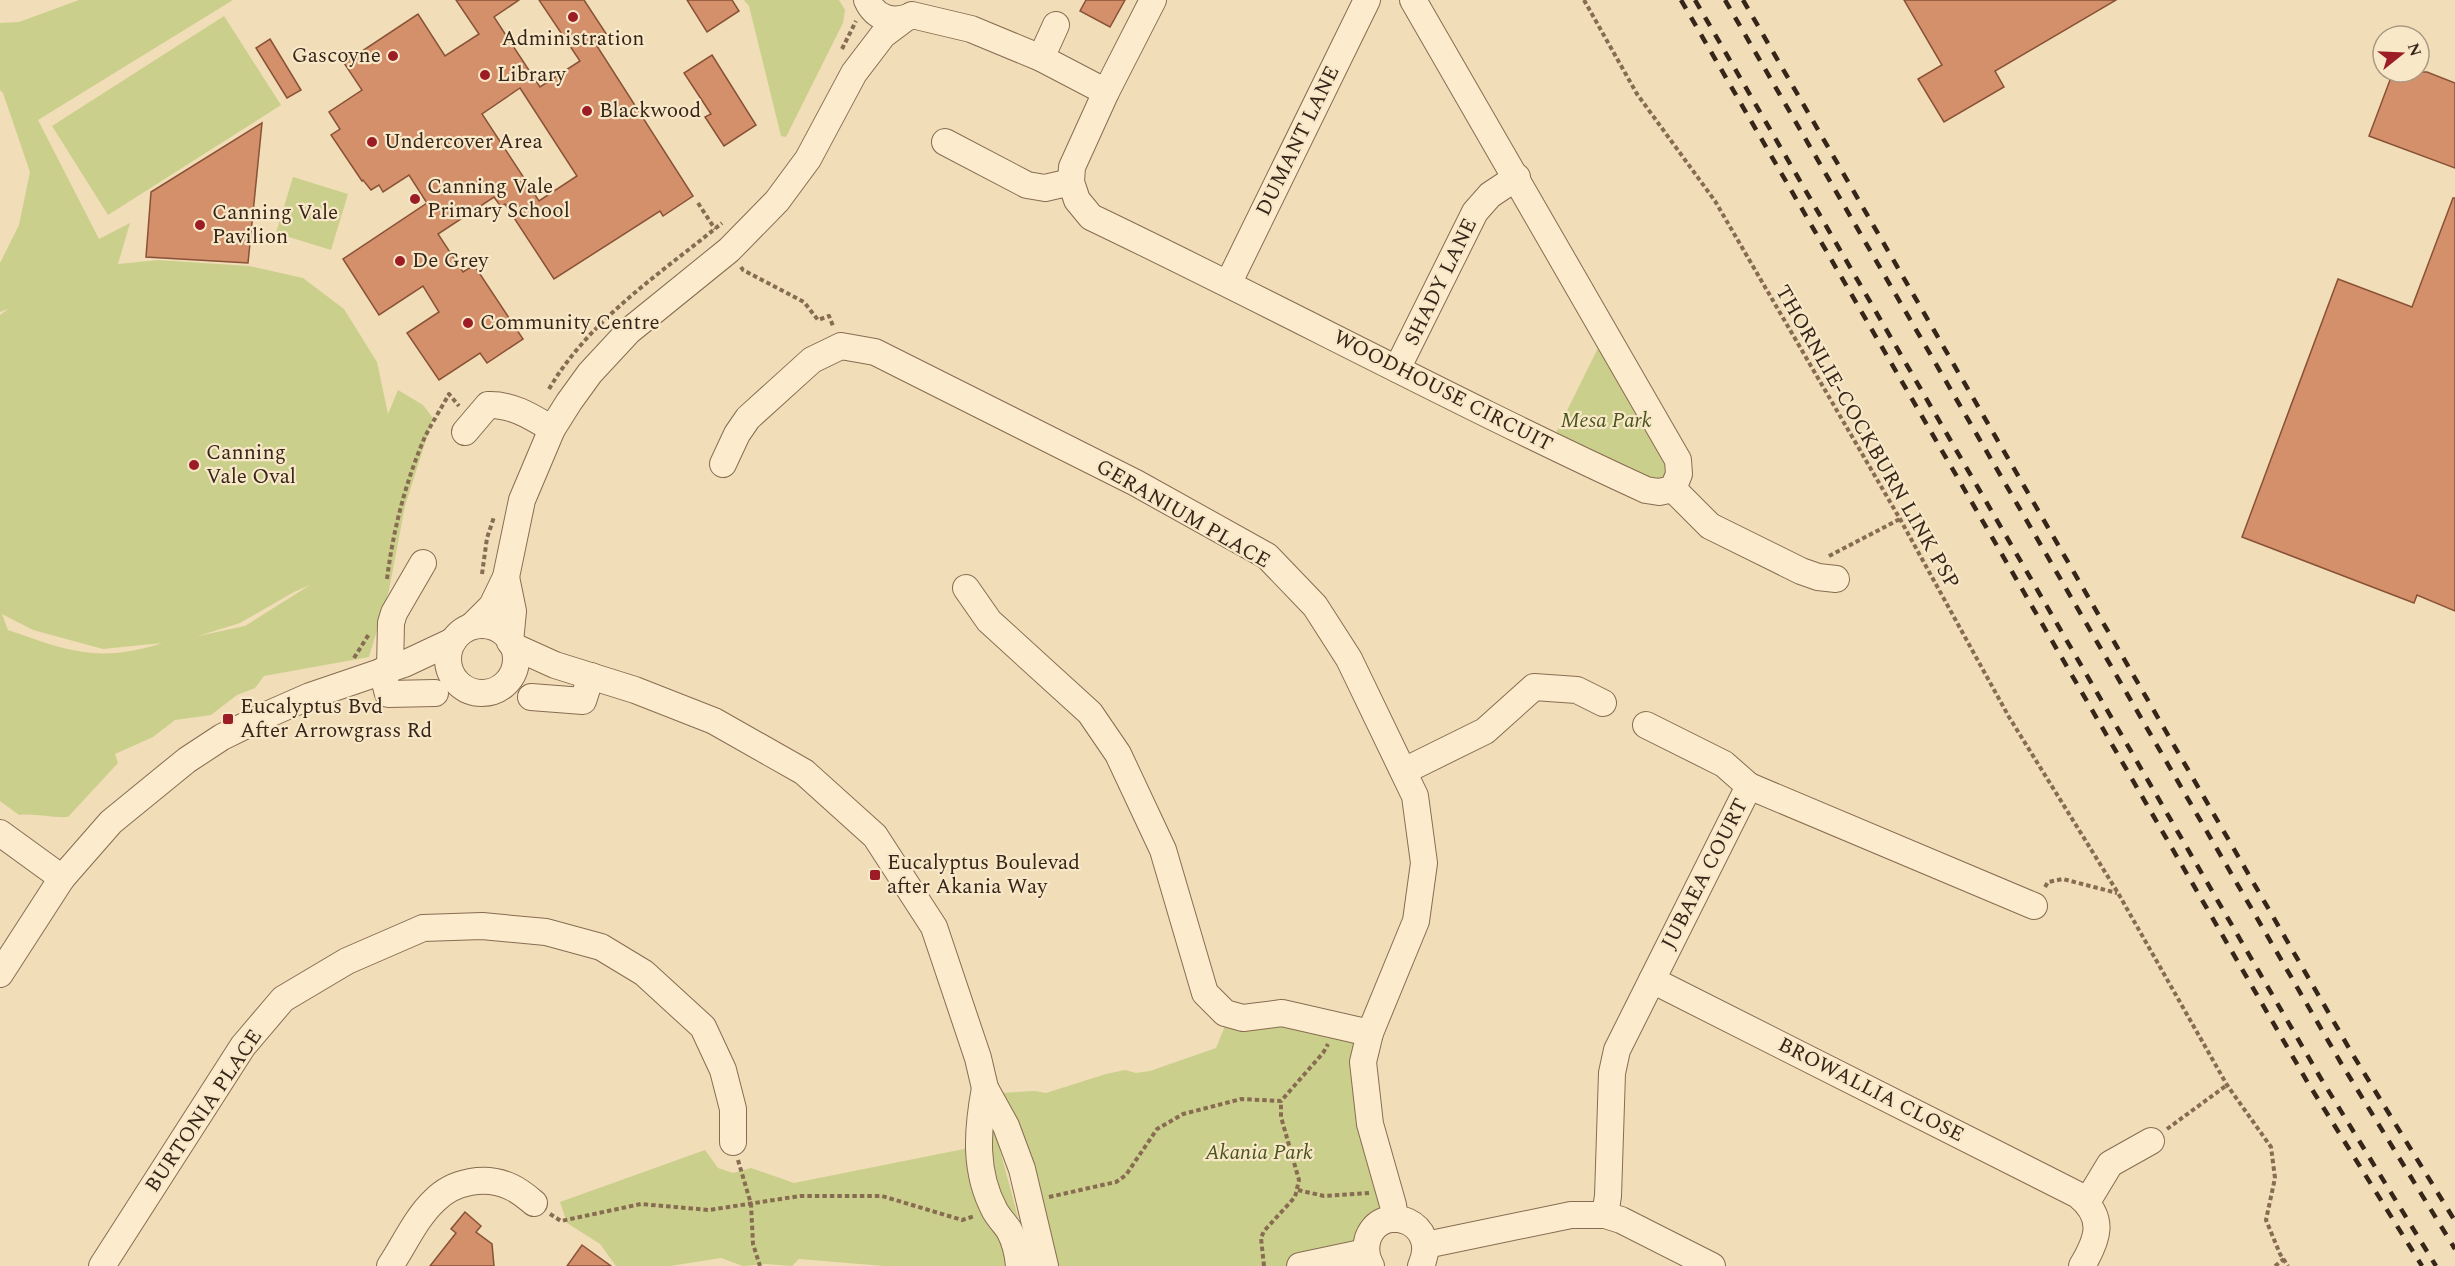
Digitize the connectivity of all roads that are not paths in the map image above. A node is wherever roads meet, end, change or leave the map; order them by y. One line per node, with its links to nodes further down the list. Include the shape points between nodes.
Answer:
1 (938, 0): 8 (street)
2 (1153, 0): 11 (street)
3 (1367, 0): 15 (street, DUMANT LANE)
4 (1413, 0): 13 (street)
5 (864, 9): 6 (street, via 884,18); 10 (street)
6 (913, 12): 8 (street); 10 (street)
7 (1056, 25): 9 (street)
8 (971, 29): 9 (street)
9 (1041, 58): 11 (street)
10 (847, 64): 18 (street, via 808,159 777,201 729,250 614,346 590,373)
11 (1106, 92): 14 (street, via 1072,167)
12 (945, 142): 14 (street, via 1027,185 1045,188)
13 (1517, 177): 16 (street, SHADY LANE, via 1490,195 1475,212); 20 (street, via 1678,460 1679,474)
14 (1071, 182): 15 (street, WOODHOUSE CIRCUIT, via 1077,200 1091,217)
15 (1228, 282): 16 (street, WOODHOUSE CIRCUIT)
16 (1397, 369): 20 (street, WOODHOUSE CIRCUIT, via 1646,490)
17 (464, 422): 18 (street, via 488,405 498,405)
18 (552, 429): 22 (street, via 522,500)
19 (723, 464): 36 (street, GERANIUM PLACE, via 748,418 812,360 841,346 875,352 1136,483 1267,556 1315,606 1349,659)
20 (1673, 489): 23 (street, via 1710,525 1801,571)
21 (423, 563): 28 (street, via 394,614)
22 (506, 577): 25 (street, via 492,606); 26 (street, via 513,611)
23 (1836, 579)
24 (966, 588): 43 (street, via 989,621 1090,713 1118,754 1163,850 1205,993 1225,1013 1243,1018 1282,1013)
25 (462, 634): 26 (street, via 489,626 500,630); 28 (street); 29 (street, via 449,652)
26 (512, 644): 27 (street); 31 (street, via 515,666)
27 (555, 665): 30 (street); 31 (street)
28 (392, 668): 29 (street); 32 (street, via 388,694); 39 (street, via 269,714 222,737 187,760 111,822)
29 (451, 674): 31 (street, via 468,690 481,693 503,686)
30 (591, 676): 33 (street, via 583,701); 44 (street, via 714,721 804,772 875,836 934,927)
31 (511, 677)
32 (435, 693)
33 (531, 697)
34 (1603, 703): 36 (street, via 1577,690 1534,687 1485,731)
35 (1646, 725): 37 (street, via 1724,764)
36 (1404, 771): 43 (street, GERANIUM PLACE, via 1415,796 1424,864 1416,921)
37 (1749, 786): 40 (street, JUBAEA COURT); 42 (street, JUBAEA COURT)
38 (0, 833): 39 (street)
39 (63, 878): 41 (street)
40 (2034, 906)
41 (0, 974)
42 (1652, 980): 48 (street, BROWALLIA CLOSE, via 2078,1195); 49 (street, JUBAEA COURT, via 1617,1050 1612,1073)
43 (1370, 1033): 50 (street, GERANIUM PLACE, via 1363,1062 1370,1124)
44 (986, 1088): 55 (street, via 979,1120 978,1161 994,1210 1018,1252); 56 (street, via 1022,1169)
45 (2151, 1141): 48 (street, via 2110,1164)
46 (733, 1142): 53 (street, BURTONIA PLACE, via 733,1109 723,1070 703,1027 644,973 601,947 546,932 482,926 423,928 347,960 283,999 243,1046)
47 (534, 1203): 54 (street, via 499,1183 475,1182 450,1188 425,1211)
48 (2087, 1203): 59 (street, via 2097,1223 2097,1233)
49 (1605, 1215): 51 (street, via 1571,1215); 58 (street)
50 (1395, 1219): 51 (street, via 1412,1223 1420,1230); 52 (street, via 1378,1224 1371,1232)
51 (1424, 1256)
52 (1368, 1259): 57 (street)
53 (102, 1266)
54 (390, 1266)
55 (1019, 1266)
56 (1045, 1266)
57 (1300, 1266)
58 (1712, 1266)
59 (2082, 1266)

